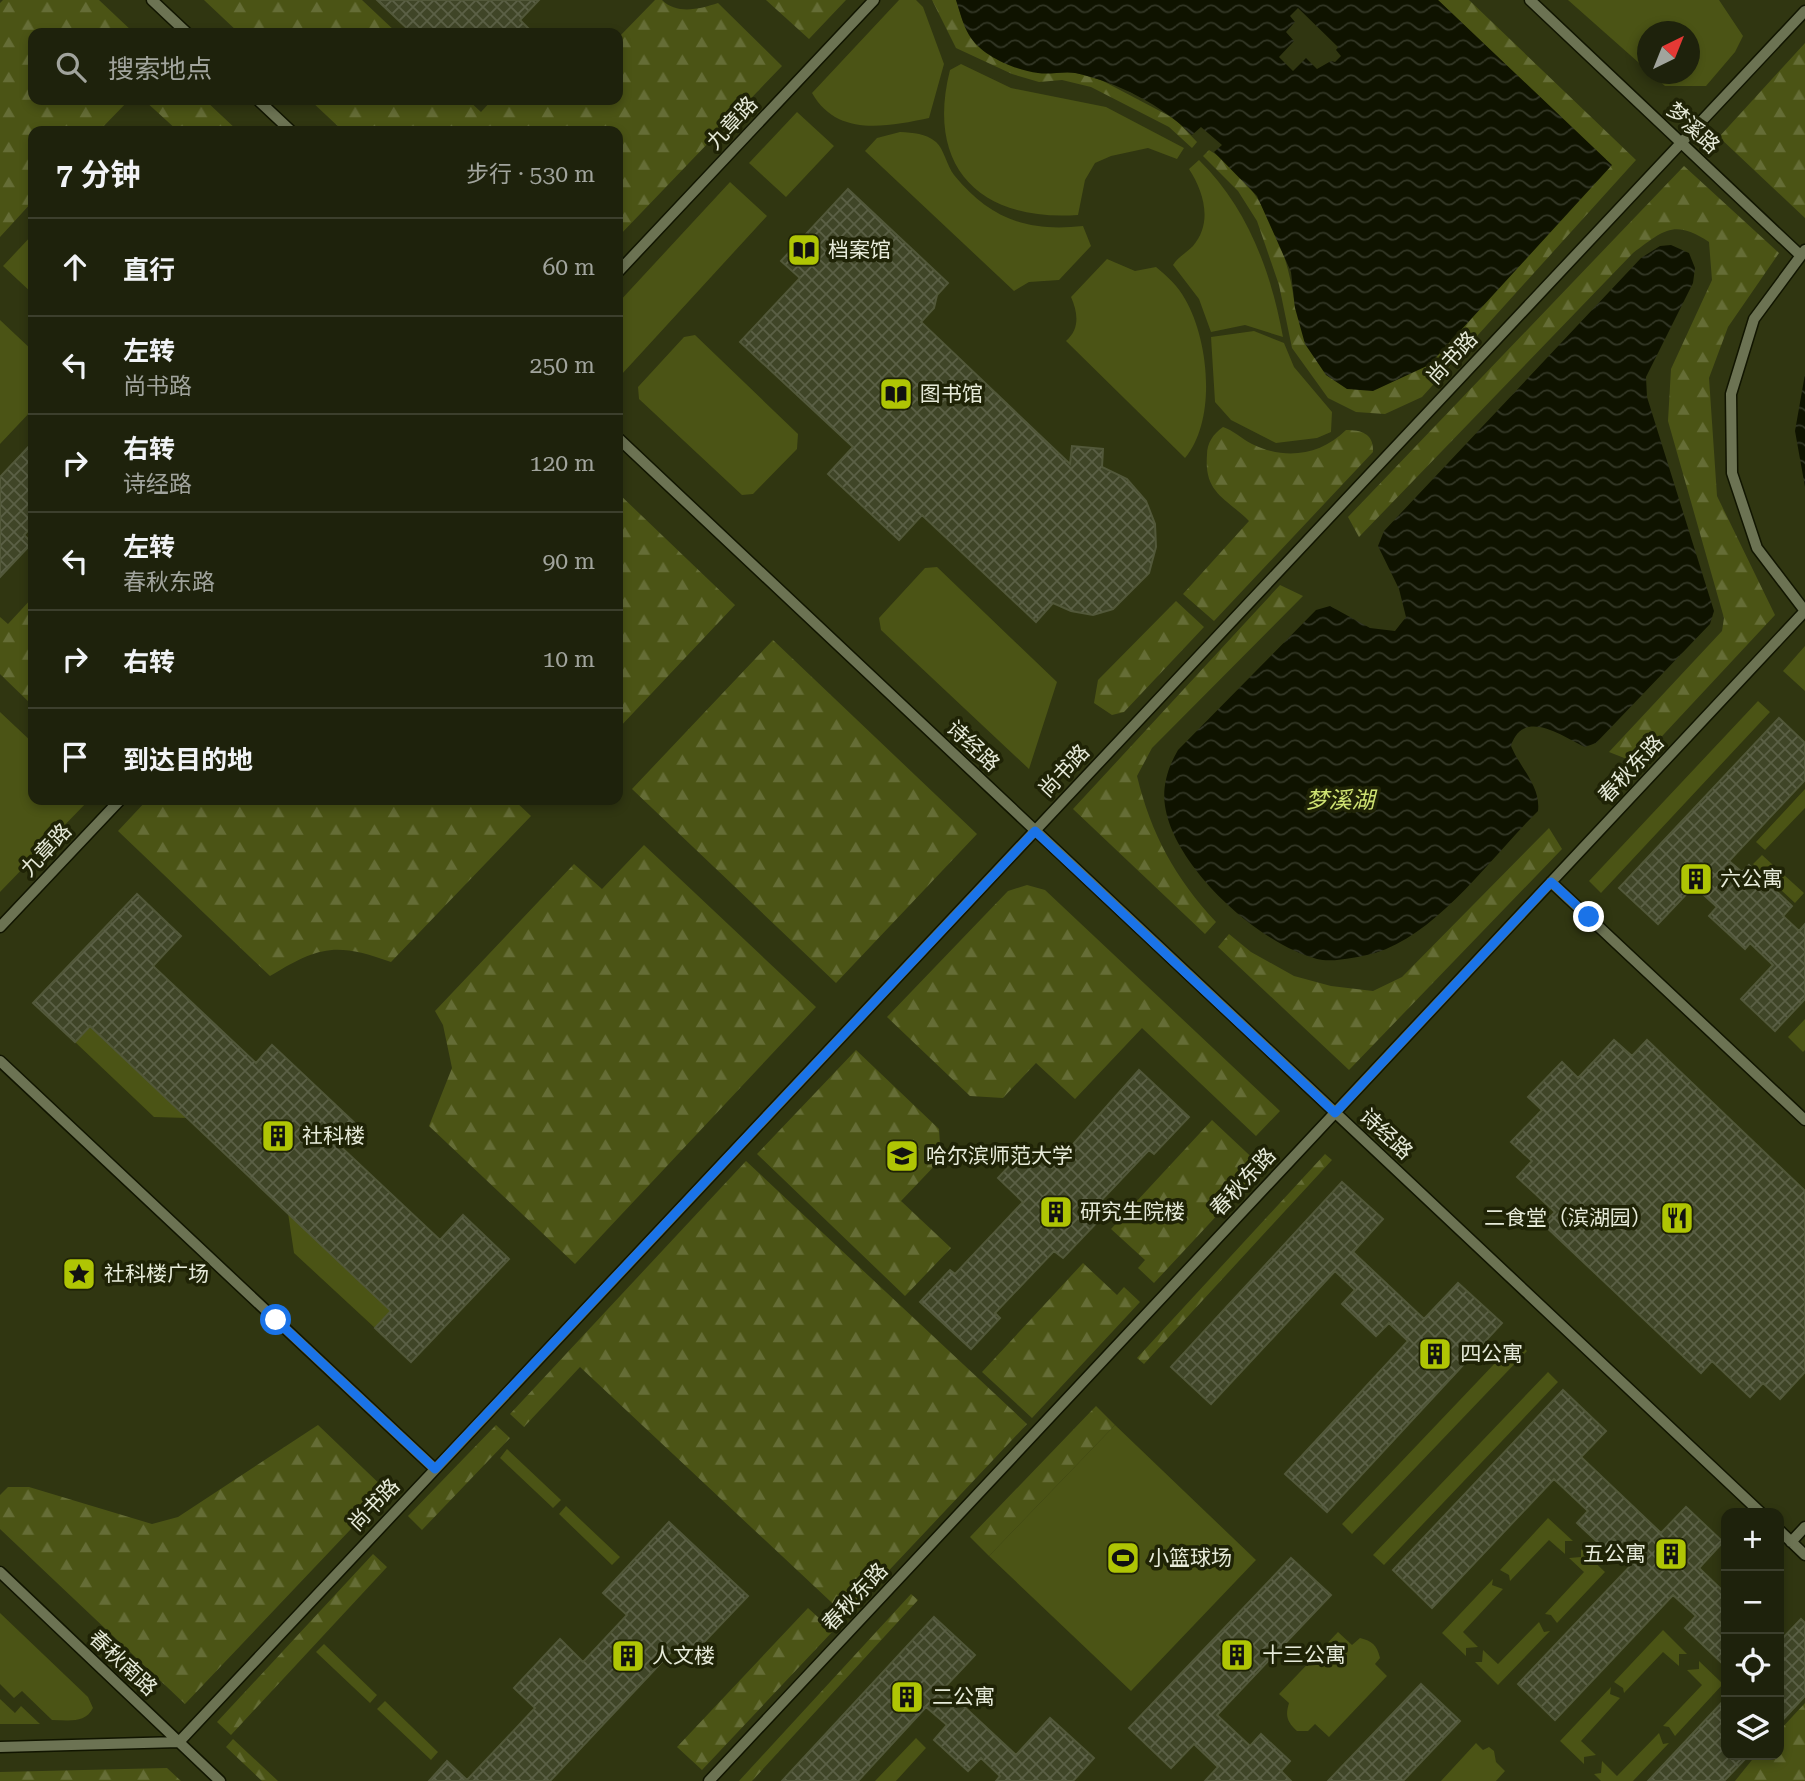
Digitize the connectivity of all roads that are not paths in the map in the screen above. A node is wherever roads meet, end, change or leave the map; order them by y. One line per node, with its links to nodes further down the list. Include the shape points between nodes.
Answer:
1 (152, 0): 5 (lane)
2 (874, 0): 10 (lane, 九章路)
3 (1530, 0): 8 (lane, 梦溪路)
4 (1805, 10): 8 (lane, 尚书路)
5 (182, 28)
6 (263, 105): 7 (lane)
7 (287, 126)
8 (1681, 143): 9 (lane, 梦溪路); 14 (lane, 尚书路)
9 (1802, 252): 12 (lane, 春秋东路, via 1754,319 1731,394 1731,420 1732,473 1758,548)
10 (623, 267)
11 (623, 443): 14 (lane, 诗经路)
12 (1805, 611): 15 (lane, 春秋东路)
13 (115, 805): 16 (lane, 九章路)
14 (1035, 831): 18 (lane, 诗经路); 20 (lane, 尚书路)
15 (1551, 882): 18 (lane, 春秋东路); 19 (lane)
16 (0, 926)
17 (0, 1061): 20 (lane)
18 (1335, 1113): 21 (lane, 诗经路); 30 (lane, 春秋东路)
19 (1805, 1120)
20 (435, 1469): 27 (lane, 尚书路)
21 (1756, 1508)
22 (1805, 1527): 24 (lane)
23 (1784, 1535): 24 (lane)
24 (1791, 1542): 25 (lane)
25 (1805, 1555)
26 (0, 1572): 27 (lane, 春秋南路)
27 (179, 1742): 28 (lane); 29 (lane, 春秋南路)
28 (0, 1747)
29 (220, 1781)
30 (709, 1781)

